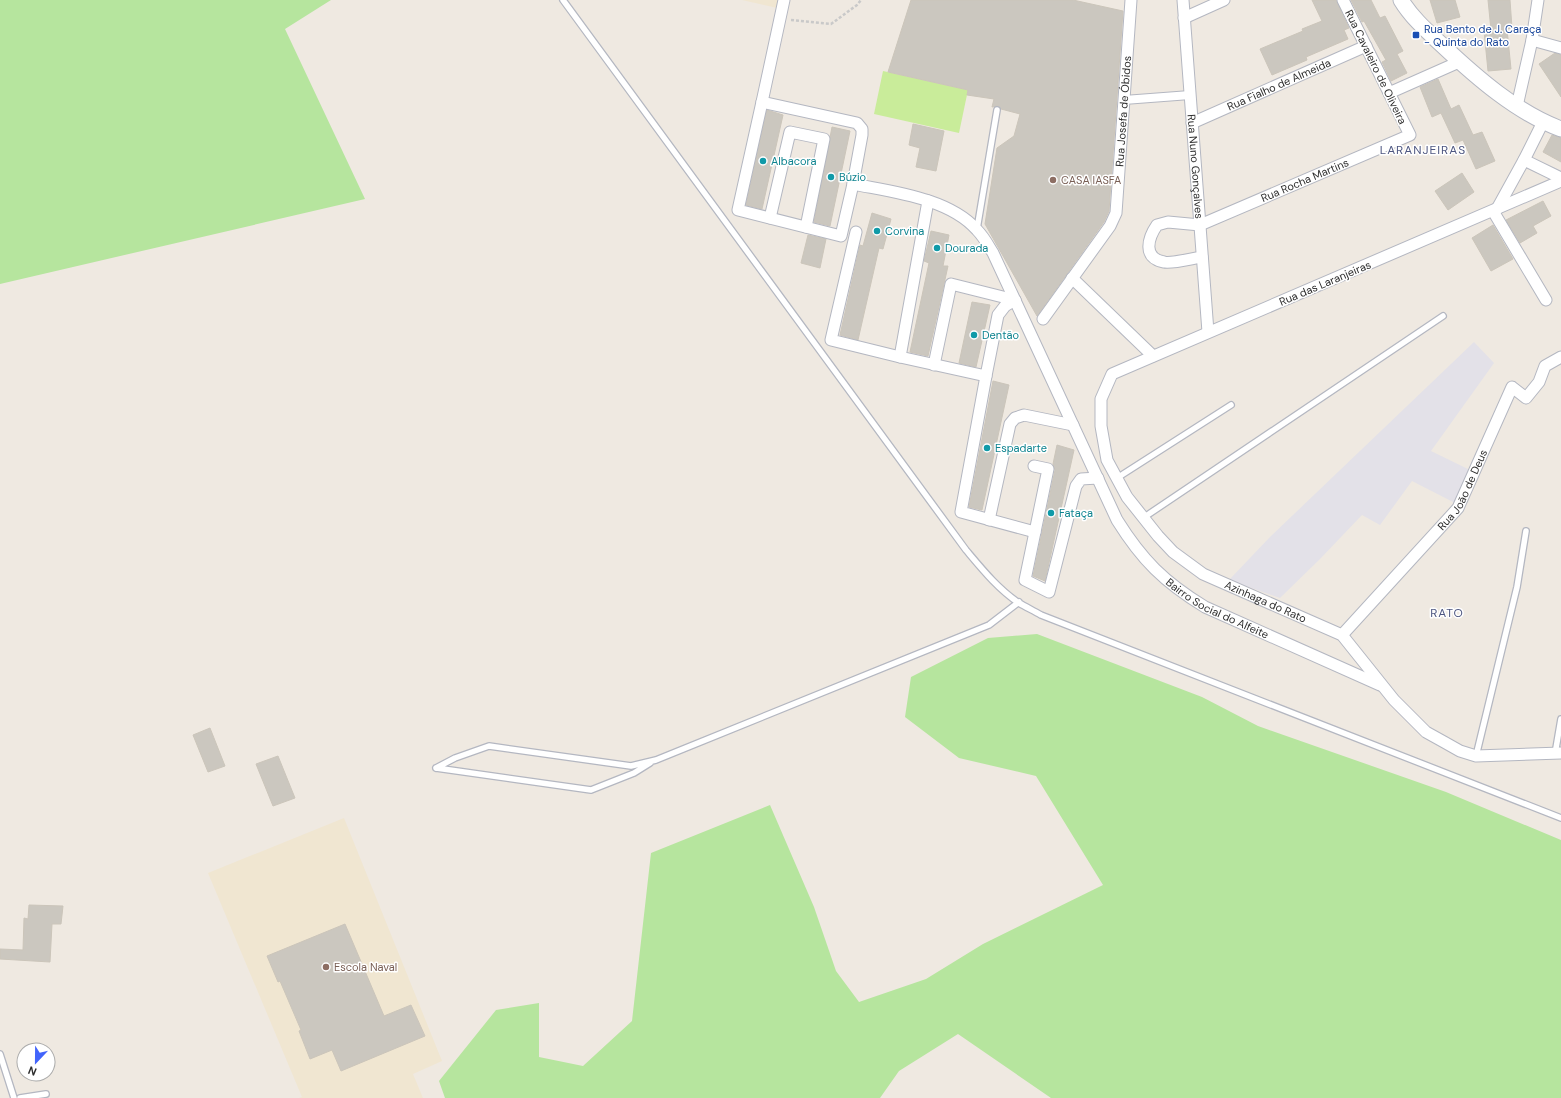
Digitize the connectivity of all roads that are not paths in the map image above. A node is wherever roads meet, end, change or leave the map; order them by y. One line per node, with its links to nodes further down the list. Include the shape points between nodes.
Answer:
1 (563, 0): 55 (lane, via 966,550 1001,588)
2 (784, 0): 17 (street)
3 (1131, 0): 16 (street, Rua Josefa de Óbidos)
4 (1183, 0): 9 (street, Rua Nuno Gonçalves)
5 (1224, 0): 9 (street)
6 (1343, 0): 11 (street, Rua Cavaleiro de Oliveira)
7 (1401, 0): 13 (main road, via 1423,28)
8 (1538, 0): 10 (street)
9 (1184, 18): 15 (street, Rua Nuno Gonçalves)
10 (1532, 40): 12 (street); 18 (street)
11 (1366, 46): 14 (street, Rua Cavaleiro de Oliveira); 21 (street, Rua Fialho de Almeida)
12 (1561, 48)
13 (1459, 62): 14 (street); 18 (main road)
14 (1389, 93): 23 (street, Rua Cavaleiro de Oliveira)
15 (1190, 95): 16 (street); 21 (street, Rua Nuno Gonçalves)
16 (1124, 100): 35 (street, Rua Josefa de Óbidos, via 1116,213 1110,226)
17 (762, 102): 26 (street, via 857,123 862,129 862,135); 29 (street, via 738,210)
18 (1517, 106): 20 (main road)
19 (997, 110): 32 (lane)
20 (1542, 122): 22 (main road); 24 (street)
21 (1192, 123): 30 (street, Rua Nuno Gonçalves)
22 (1561, 129)
23 (1410, 135): 30 (street, Rua Rocha Martins)
24 (1524, 160): 25 (street); 28 (street)
25 (1561, 179): 28 (street, Rua das Laranjeiras)
26 (852, 184): 27 (street, Bairro Social do Alfeite); 31 (street, via 841,236)
27 (928, 201): 32 (street, Bairro Social do Alfeite, via 956,213); 42 (street)
28 (1495, 210): 37 (street); 40 (street, Rua das Laranjeiras)
29 (770, 218): 31 (street); 31 (street, via 790,132 824,139)
30 (1200, 225): 34 (street, Rua Nuno Gonçalves); 34 (street, via 1168,222 1157,225 1151,234 1148,247 1154,258 1165,263)
31 (806, 227)
32 (977, 230): 36 (street, Bairro Social do Alfeite, via 993,253)
33 (856, 232): 42 (street, via 831,340)
34 (1202, 257): 40 (street, Rua Nuno Gonçalves)
35 (1072, 278): 39 (street, Rua Josefa de Óbidos); 41 (street)
36 (1015, 300): 44 (street, via 951,284); 45 (street, via 1005,306 998,315); 47 (street, Bairro Social do Alfeite)
37 (1546, 300)
38 (1443, 316): 51 (lane)
39 (1043, 319)
40 (1208, 332): 41 (street, Rua das Laranjeiras)
41 (1153, 356): 50 (street, Azinhaga do Rato, via 1112,374 1101,399 1101,426 1107,460)
42 (900, 357): 44 (street)
43 (1561, 357): 56 (street, Rua João de Deus, via 1545,366 1539,382 1526,398 1512,387 1458,508)
44 (934, 365): 45 (street)
45 (986, 376): 52 (street, via 961,512)
46 (1230, 405): 50 (lane)
47 (1073, 425): 49 (street, Bairro Social do Alfeite); 52 (street, via 1024,416 1016,418 1010,424)
48 (1034, 466): 54 (street, via 1048,469)
49 (1098, 478): 54 (street, via 1080,479 1076,486 1049,592 1025,580); 57 (street, Bairro Social do Alfeite, via 1117,520 1133,545 1148,563 1183,594 1233,621)
50 (1117, 478): 51 (street, Azinhaga do Rato)
51 (1143, 518): 56 (street, Azinhaga do Rato, via 1173,552 1203,574)
52 (989, 520): 54 (street)
53 (1526, 531): 60 (lane, via 1516,587)
54 (1034, 532)
55 (1019, 602): 61 (lane, via 989,625); 62 (lane, via 1041,615)
56 (1342, 635): 57 (street, Azinhaga do Rato)
57 (1383, 686): 60 (street, Azinhaga do Rato, via 1426,732 1460,751)
58 (1561, 718): 59 (lane)
59 (1558, 754): 60 (street, Azinhaga do Rato)
60 (1476, 756)
61 (656, 760): 61 (lane, via 631,766 489,746 436,768 591,790 634,773)
62 (1561, 818)
63 (0, 1054): 65 (lane)
64 (46, 1094): 66 (lane)
65 (14, 1098)
66 (20, 1098)

